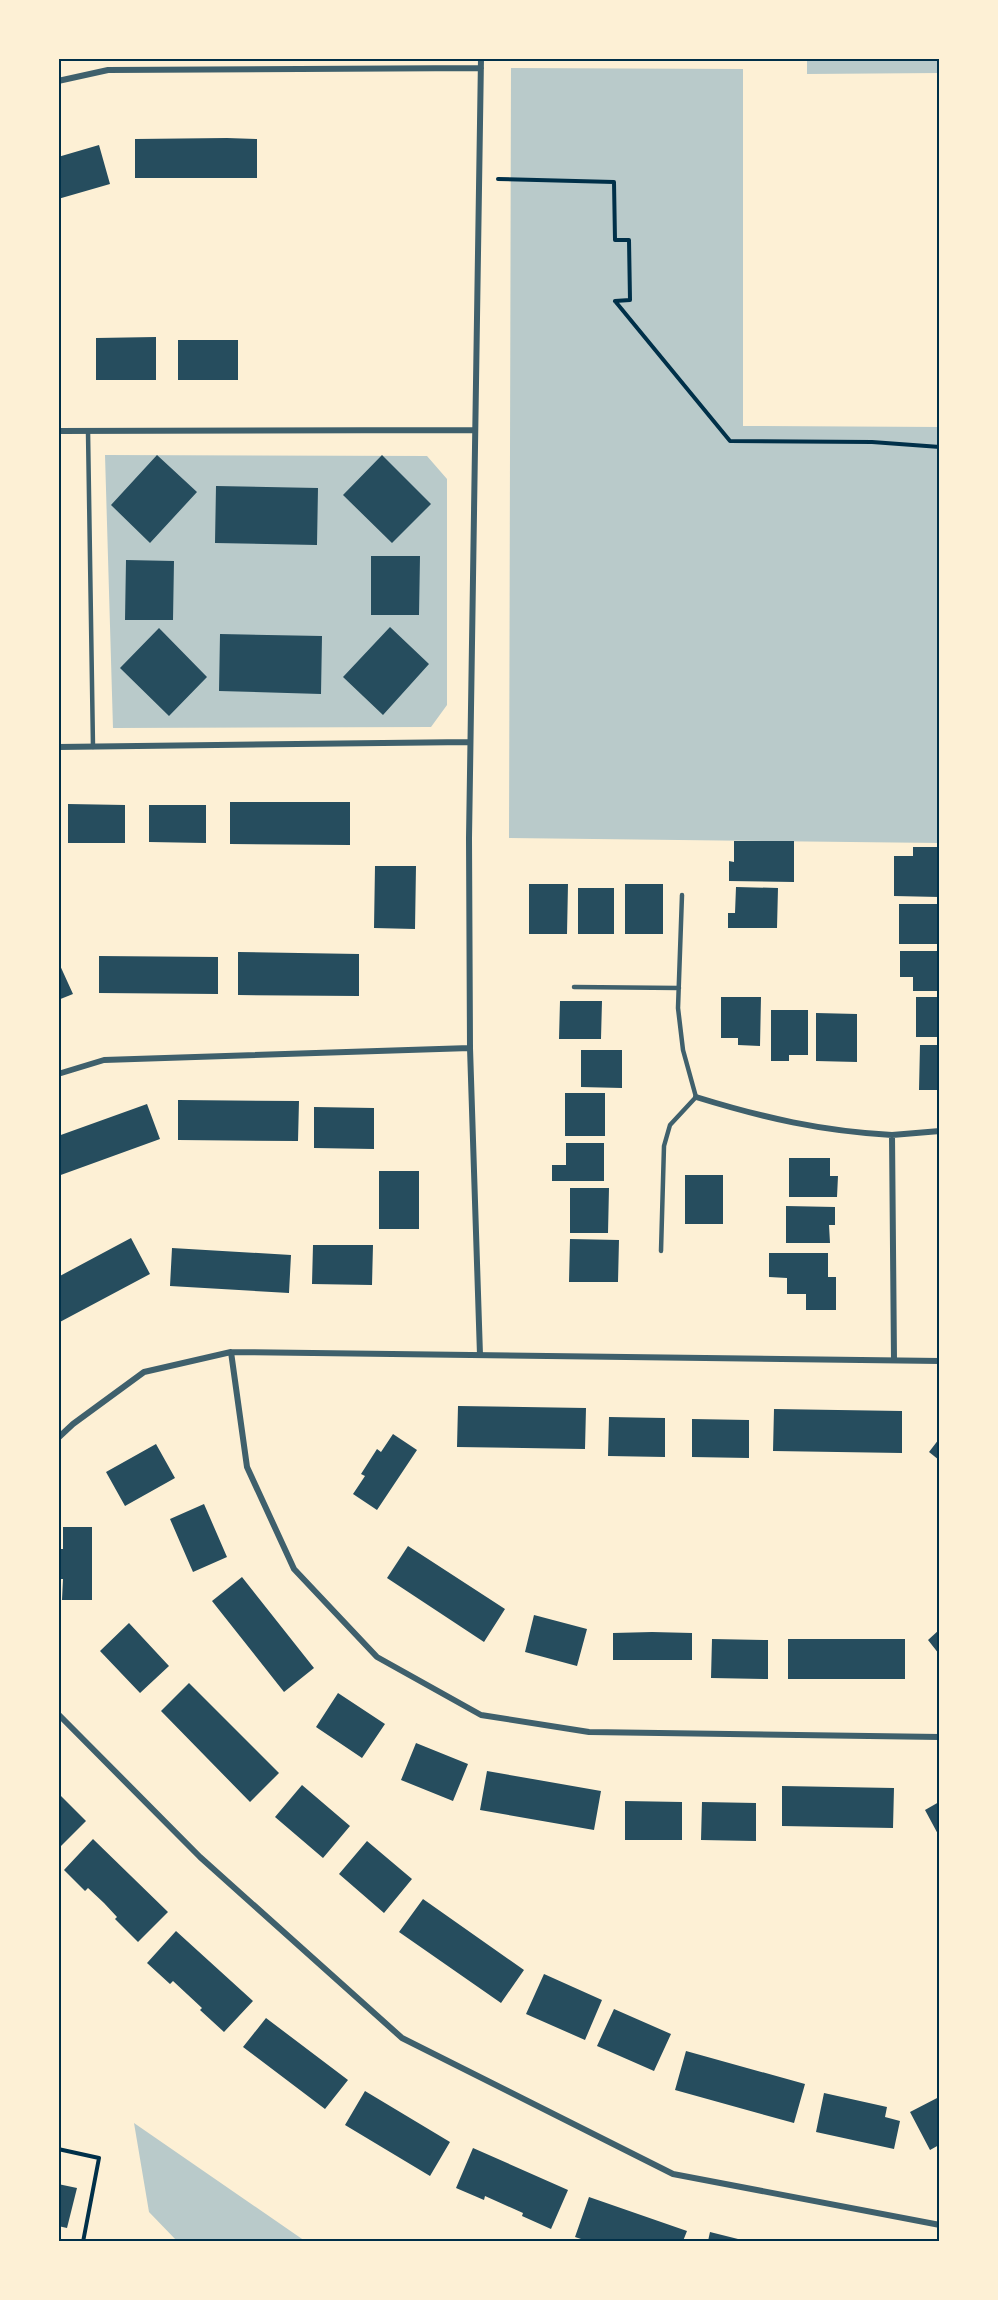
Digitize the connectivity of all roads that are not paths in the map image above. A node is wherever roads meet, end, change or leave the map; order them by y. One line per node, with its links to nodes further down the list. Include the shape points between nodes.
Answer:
1 (481, 58): 2 (street)
2 (481, 68): 3 (street, via 108,70); 4 (street)
3 (58, 81)
4 (475, 430): 6 (street); 7 (street)
5 (58, 431): 6 (street)
6 (88, 431): 9 (lane)
7 (469, 742): 9 (street); 13 (street)
8 (58, 747): 9 (street)
9 (93, 747)
10 (682, 895): 12 (lane)
11 (574, 987): 12 (lane)
12 (679, 988): 15 (lane, via 683,1050)
13 (470, 1048): 14 (street, via 104,1060); 20 (street)
14 (58, 1074)
15 (696, 1097): 17 (street, via 793,1124); 18 (lane, via 670,1125 663,1146)
16 (939, 1131): 17 (street)
17 (892, 1135): 21 (street)
18 (661, 1251)
19 (231, 1352): 20 (street); 23 (street, via 144,1372); 25 (street, via 247,1467 294,1569 377,1657 481,1715 589,1732)
20 (480, 1354): 21 (street)
21 (894, 1360): 22 (street)
22 (939, 1361)
23 (58, 1438)
24 (58, 1714): 26 (street, via 200,1857 402,2038 673,2174)
25 (939, 1737)
26 (939, 2225)

